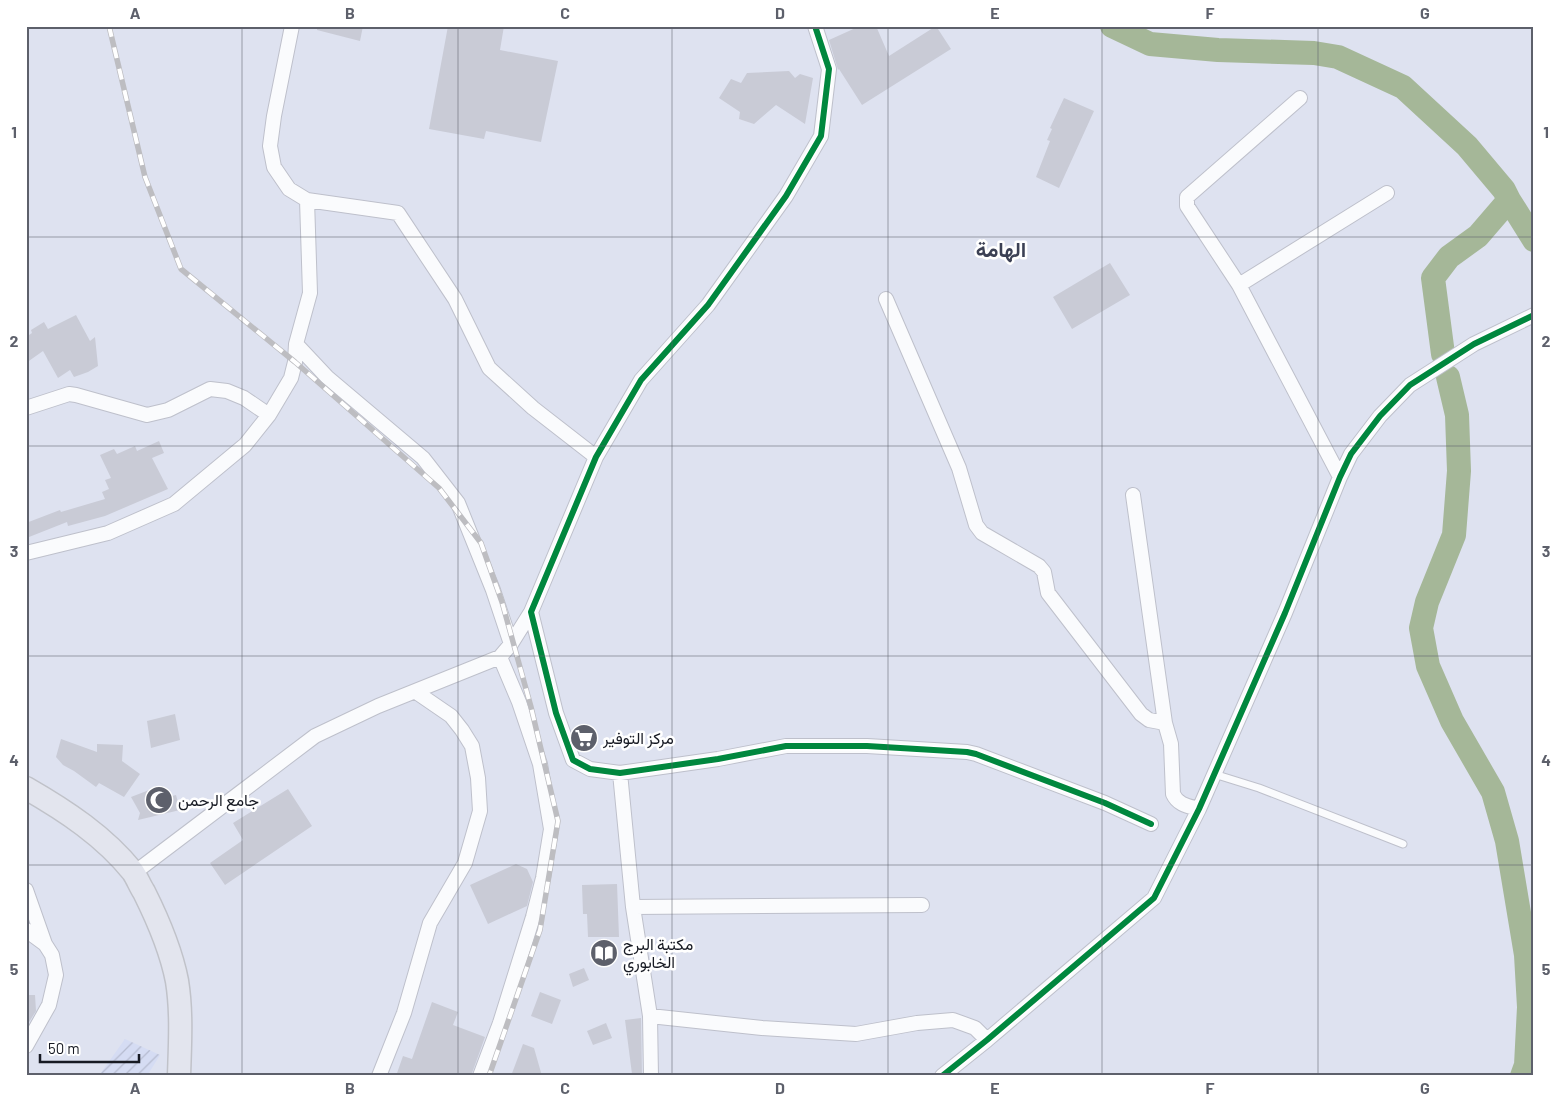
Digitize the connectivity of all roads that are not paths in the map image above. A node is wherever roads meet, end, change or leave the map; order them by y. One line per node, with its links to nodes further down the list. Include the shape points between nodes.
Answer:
1 (292, 26): 5 (street, via 270,146 274,167 289,189)
2 (815, 26): 12 (street, via 828,69 821,136 786,196 708,305 641,380)
3 (1300, 98): 6 (street, via 1187,197 1187,206)
4 (1387, 192): 6 (street)
5 (307, 200): 9 (street, via 310,294); 12 (street, via 398,213 455,299 490,368 533,408)
6 (1239, 285): 13 (street)
7 (886, 299): 20 (street, via 959,468 976,525 982,533 1040,566 1048,593 1141,714 1149,720)
8 (1534, 315): 13 (street, via 1474,344 1410,385 1380,416 1351,454)
9 (296, 344): 11 (street, via 291,378); 17 (street, via 327,377 423,458 458,503)
10 (26, 408): 11 (street, via 69,394 147,415 160,413 210,388 244,398)
11 (269, 415): 15 (street, via 245,445 174,504 108,533)
12 (596, 456): 16 (street)
13 (1340, 477): 22 (street)
14 (1133, 495): 20 (street)
15 (26, 552)
16 (531, 612): 17 (street); 21 (street, via 556,713 573,760 590,769)
17 (511, 644): 18 (street)
18 (500, 657): 19 (street); 38 (street, via 540,764 551,830 533,917)
19 (416, 692): 27 (street, via 315,736); 37 (street, via 450,716 472,746 480,811 465,863 430,923 404,1013)
20 (1165, 723): 24 (street, via 1172,744 1172,794 1182,804)
21 (620, 773): 25 (street, via 786,746 867,746 966,752 1105,803); 30 (street)
22 (1214, 774): 24 (street); 26 (lane, via 1259,788)
23 (26, 788): 27 (main road, via 71,815)
24 (1199, 809): 34 (street, via 1154,898)
25 (1151, 824)
26 (1403, 844)
27 (134, 873): 36 (main road, via 166,939 176,980 180,1023)
28 (26, 890): 32 (street)
29 (922, 905): 30 (street)
30 (633, 906): 33 (street)
31 (26, 930): 32 (street)
32 (45, 944): 35 (street, via 52,955 56,976 49,1005)
33 (650, 1016): 34 (street, via 856,1034 953,1020 975,1028); 39 (street)
34 (987, 1040): 40 (street)
35 (26, 1046)
36 (179, 1076)
37 (379, 1076)
38 (480, 1076)
39 (651, 1076)
40 (942, 1076)

